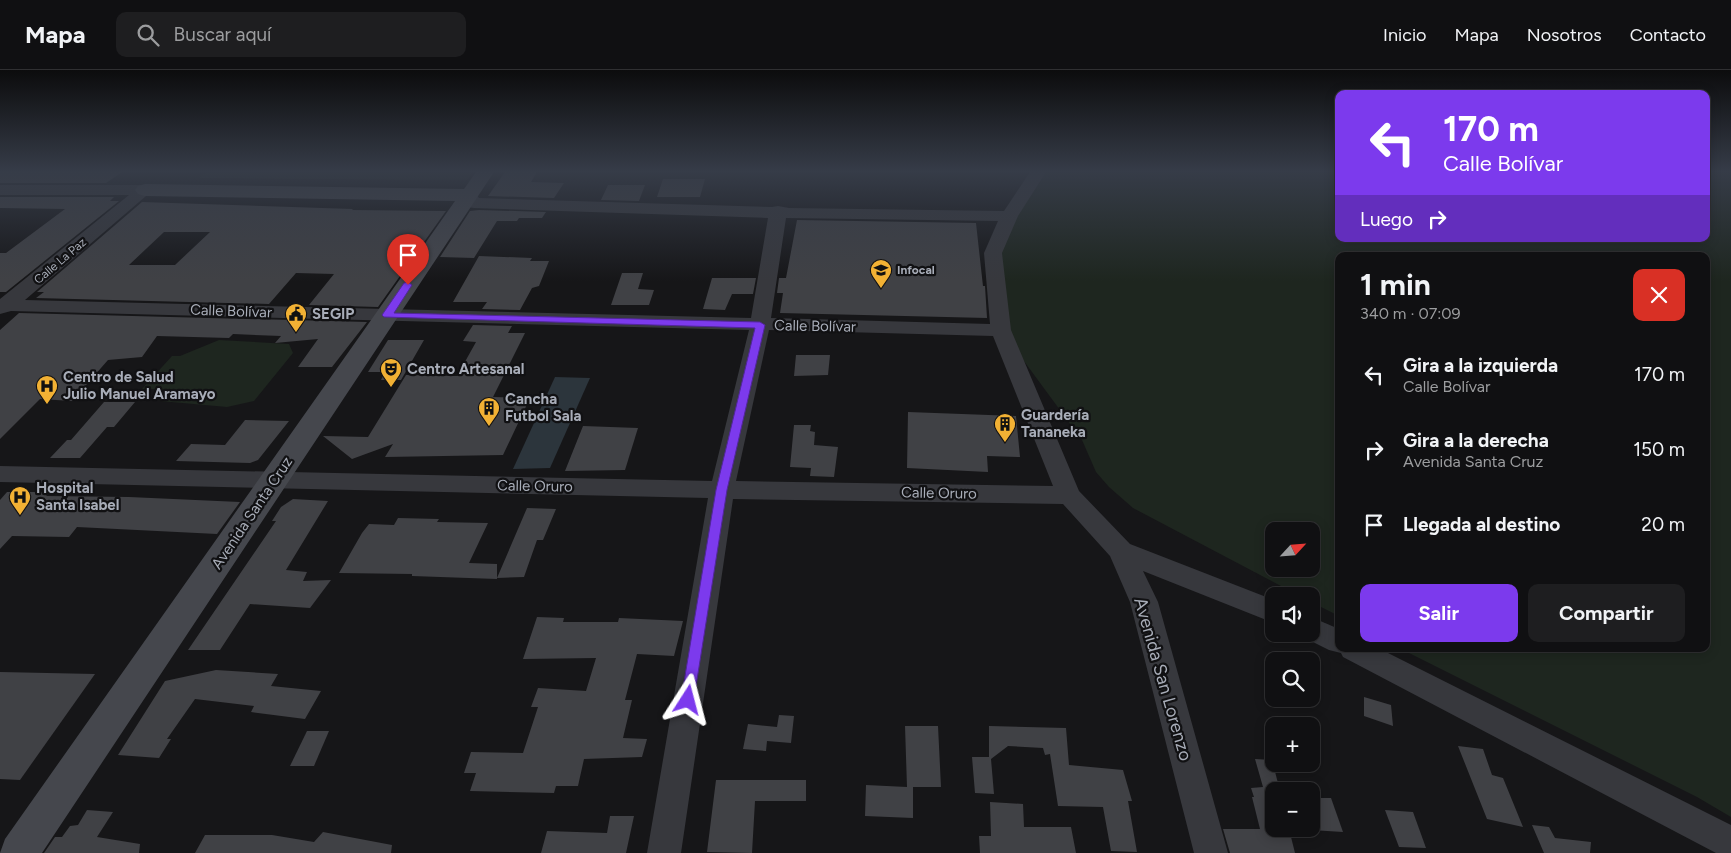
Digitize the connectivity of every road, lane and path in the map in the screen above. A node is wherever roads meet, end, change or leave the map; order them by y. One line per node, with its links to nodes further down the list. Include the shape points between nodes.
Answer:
1 (122, 209): 7 (street, Calle La Paz)
2 (459, 209): 8 (main road, Avenida Santa Cruz)
3 (661, 209): 5 (street)
4 (1014, 209): 6 (street)
5 (778, 212): 6 (street); 9 (street)
6 (1009, 216): 10 (street, via 993,253)
7 (2, 307): 8 (street, Calle Bolívar)
8 (387, 315): 9 (street, Calle Bolívar); 12 (main road, Avenida Santa Cruz)
9 (760, 325): 10 (street, Calle Bolívar); 13 (street)
10 (1001, 330): 14 (street)
11 (0, 474): 12 (street, Calle Oruro)
12 (274, 481): 13 (street, Calle Oruro); 21 (main road, Avenida Santa Cruz)
13 (722, 490): 14 (street, Calle Oruro); 22 (street)
14 (1069, 495): 15 (street, Avenida San Lorenzo)
15 (1121, 551): 16 (street); 23 (street, Avenida San Lorenzo, via 1144,602)
16 (1265, 608)
17 (1320, 632): 18 (street)
18 (1335, 640)
19 (1358, 652): 20 (street)
20 (1731, 843)
21 (19, 853)
22 (664, 853)
23 (1211, 853)

